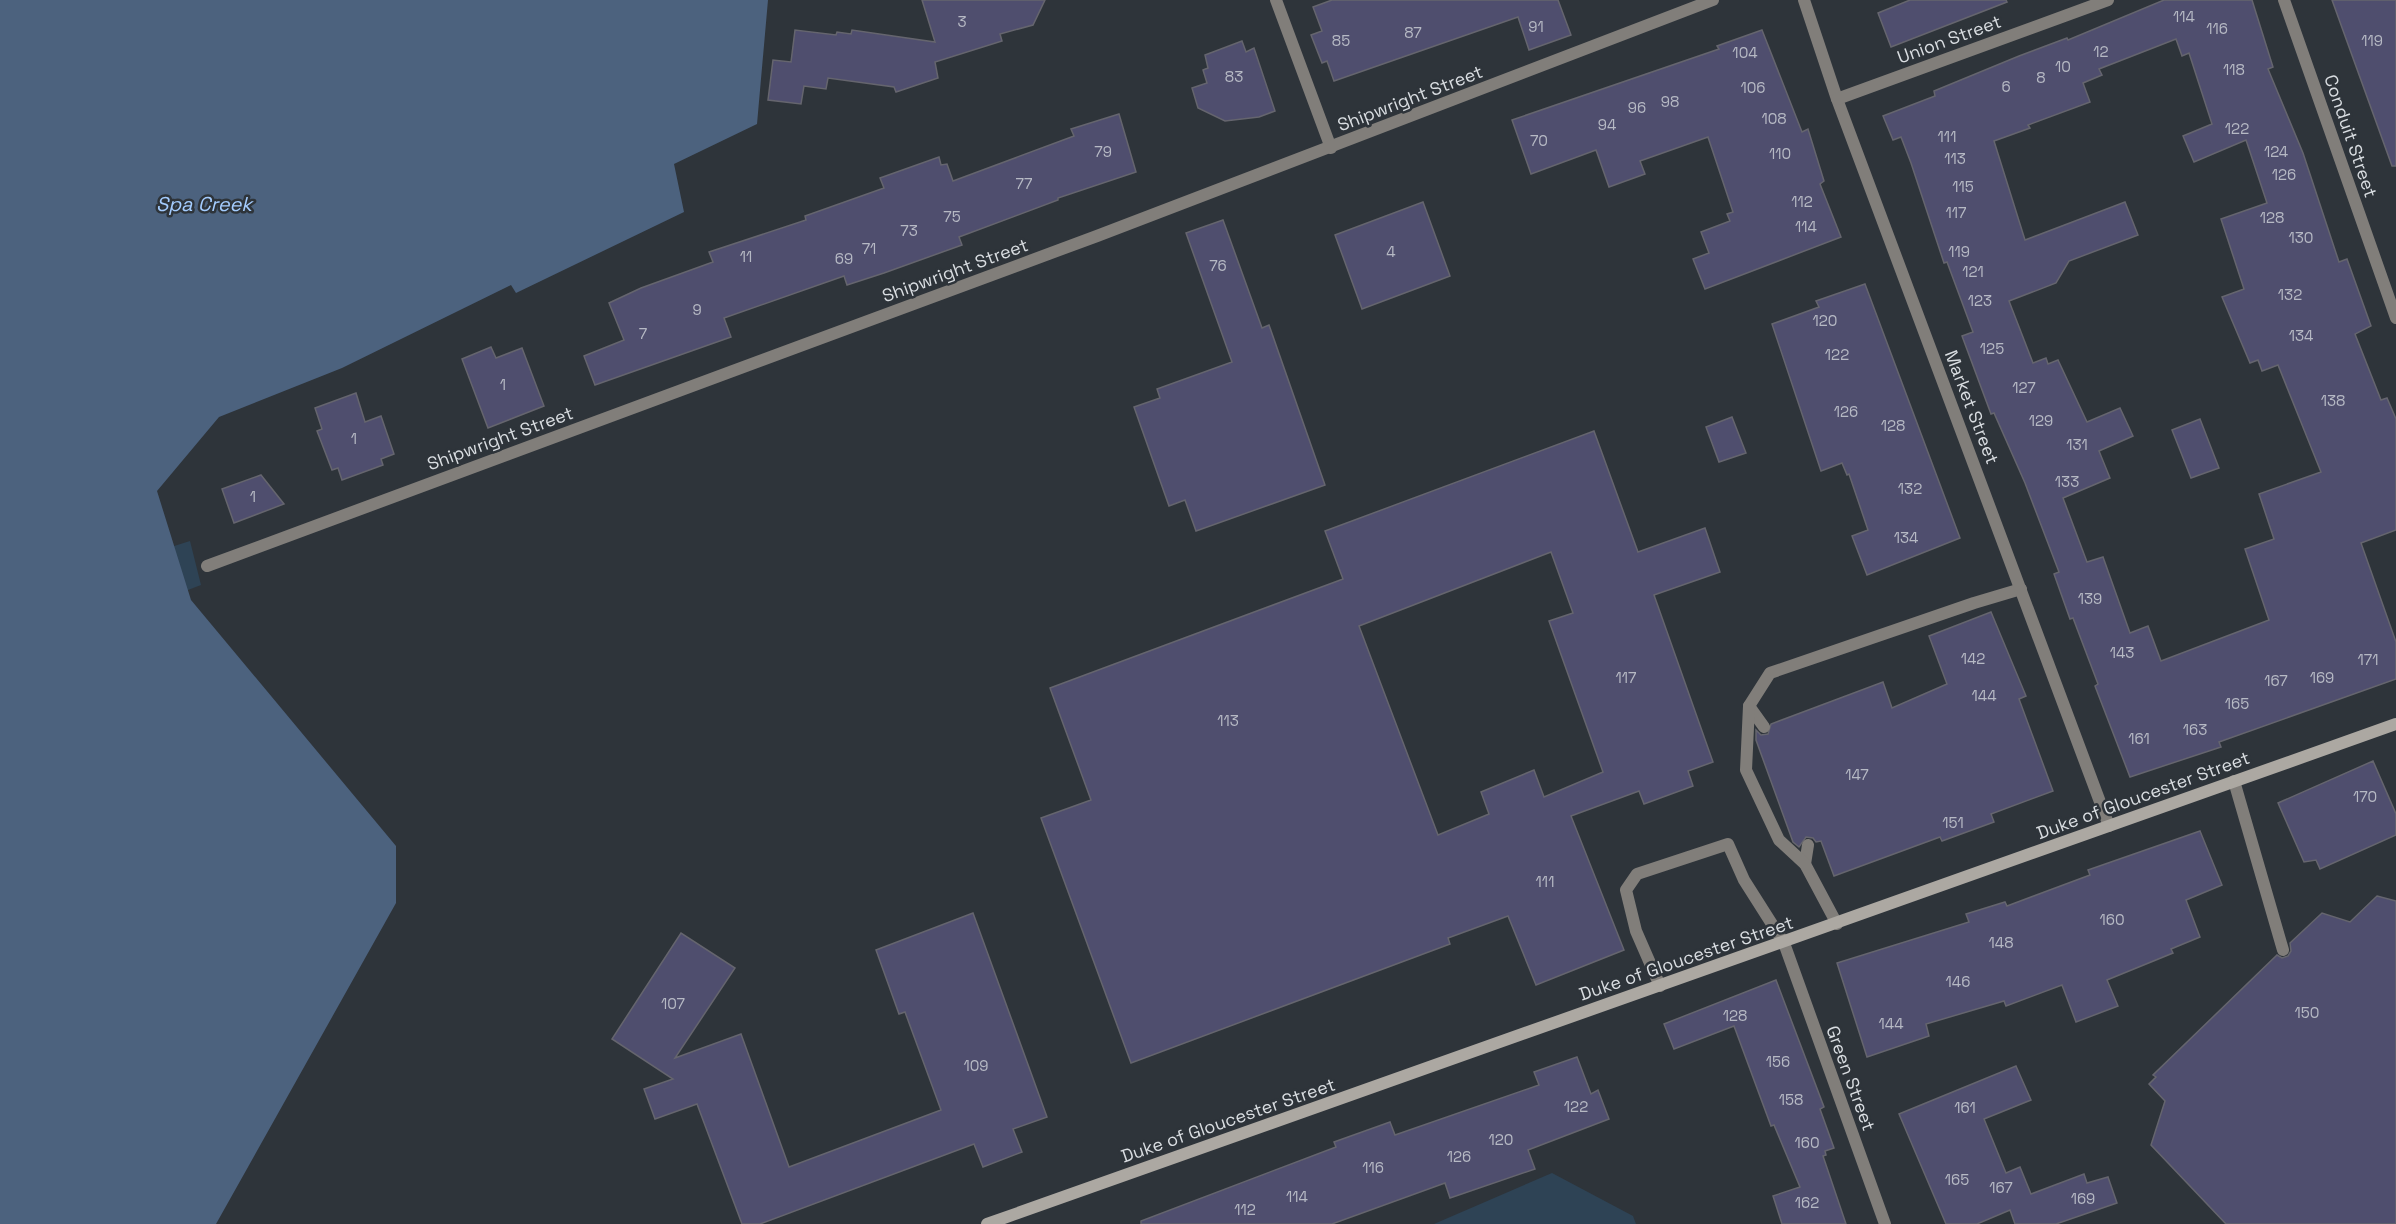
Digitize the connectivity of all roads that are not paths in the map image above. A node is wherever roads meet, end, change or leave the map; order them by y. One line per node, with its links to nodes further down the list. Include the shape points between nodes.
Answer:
1 (1276, 0): 7 (street)
2 (1713, 0): 7 (street, Shipwright Street)
3 (1804, 0): 6 (street, Market Street)
4 (2108, 0): 6 (street, Union Street)
5 (2284, 0): 8 (street, Conduit Street)
6 (1838, 99): 10 (street, Market Street)
7 (1331, 148): 9 (street, Shipwright Street)
8 (2396, 318)
9 (207, 566)
10 (2021, 589): 11 (street, via 1770,673); 15 (street, Market Street)
11 (1749, 706): 13 (street); 17 (street, via 1746,770 1779,840)
12 (2396, 724): 14 (main road, Duke of Gloucester Street)
13 (1764, 727)
14 (2234, 781): 15 (main road, Duke of Gloucester Street); 20 (street)
15 (2109, 826): 18 (main road, Duke of Gloucester Street)
16 (1808, 845): 17 (street)
17 (1805, 864): 18 (street)
18 (1837, 924): 19 (main road, Duke of Gloucester Street)
19 (1784, 943): 21 (main road, Duke of Gloucester Street); 21 (street, Green Street, via 1744,880 1728,844 1637,874 1626,890 1636,931); 24 (street, Green Street)
20 (2283, 950)
21 (1660, 986): 22 (main road, Duke of Gloucester Street)
22 (1005, 1221): 23 (main road, Duke of Gloucester Street)
23 (987, 1224)
24 (1885, 1224)

